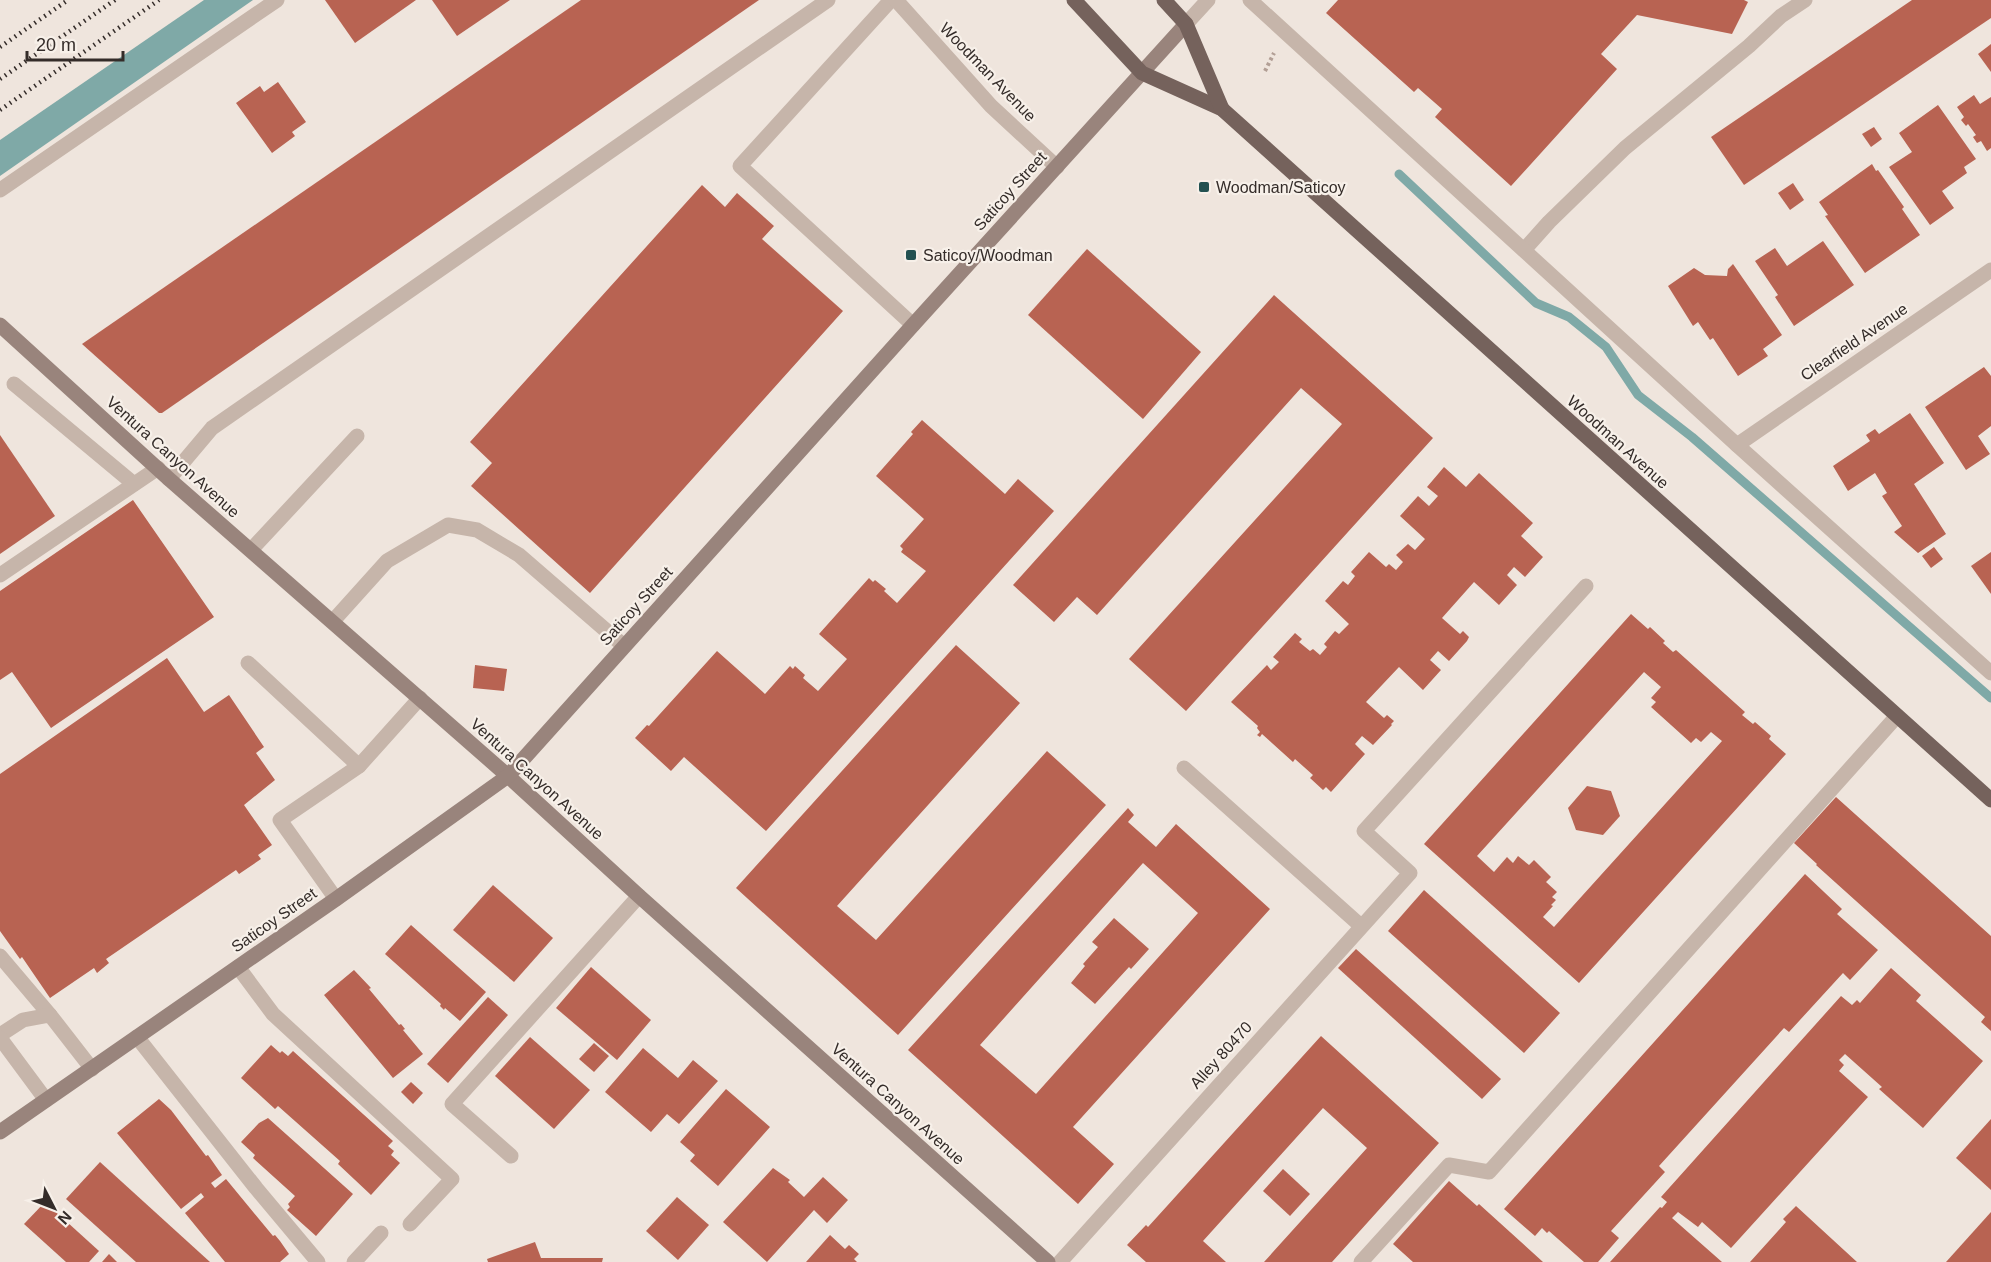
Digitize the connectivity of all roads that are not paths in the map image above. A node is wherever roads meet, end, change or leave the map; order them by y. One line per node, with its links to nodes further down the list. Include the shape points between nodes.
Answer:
1 (277, 0): 14 (street)
2 (828, 0): 22 (street, via 212,428)
3 (891, 0): 18 (street, via 740,166)
4 (896, 0): 13 (street, Woodman Avenue, via 991,106)
5 (1074, 0): 11 (main road, Woodman Avenue)
6 (1164, 0): 10 (main road, Woodman Avenue)
7 (1208, 0): 10 (street, Saticoy Street)
8 (1250, 0): 15 (street)
9 (1804, 0): 15 (street, via 1625,148)
10 (1186, 24): 11 (street, Saticoy Street); 12 (main road, Woodman Avenue)
11 (1142, 73): 12 (main road, Woodman Avenue); 13 (street, Saticoy Street)
12 (1222, 109): 32 (main road, Woodman Avenue)
13 (1057, 166): 18 (street, Saticoy Street)
14 (0, 190)
15 (1524, 250): 21 (street)
16 (1991, 270): 21 (street, Clearfield Avenue)
17 (0, 325): 22 (street, Ventura Canyon Avenue)
18 (913, 325): 28 (street, Saticoy Street)
19 (14, 384): 23 (street)
20 (357, 436): 24 (street)
21 (1737, 445): 30 (street)
22 (163, 473): 23 (street); 24 (street, Ventura Canyon Avenue)
23 (134, 484): 25 (street)
24 (251, 550): 27 (street, Ventura Canyon Avenue)
25 (0, 575)
26 (1586, 586): 39 (street, Alley 80470, via 1364,831 1410,873)
27 (333, 621): 28 (street, via 387,561 448,525 477,530 519,555); 31 (street, Ventura Canyon Avenue)
28 (624, 646): 35 (street, Saticoy Street)
29 (248, 663): 33 (street)
30 (1991, 673)
31 (420, 698): 33 (street); 35 (street, Ventura Canyon Avenue)
32 (1897, 716): 36 (main road, Woodman Avenue); 55 (street, via 1489,1172 1449,1165)
33 (359, 766): 38 (street, via 280,820)
34 (1184, 768): 39 (street)
35 (508, 776): 37 (street, Ventura Canyon Avenue); 38 (street, Saticoy Street)
36 (1991, 800)
37 (639, 896): 48 (street, via 452,1104); 53 (street, Ventura Canyon Avenue)
38 (336, 898): 41 (street, Saticoy Street)
39 (1361, 926): 54 (street, Alley 80470)
40 (0, 956): 42 (street)
41 (238, 967): 44 (street, Saticoy Street); 49 (street, via 273,1014 452,1179)
42 (50, 1015): 43 (street, via 23,1020); 45 (street)
43 (0, 1037): 46 (street)
44 (137, 1037): 45 (street, Saticoy Street); 51 (street)
45 (92, 1069): 46 (street, Saticoy Street)
46 (46, 1100): 47 (street, Saticoy Street)
47 (0, 1132)
48 (511, 1156)
49 (410, 1224)
50 (381, 1233): 52 (street)
51 (318, 1262)
52 (354, 1262)
53 (1048, 1262)
54 (1060, 1262)
55 (1361, 1262)

